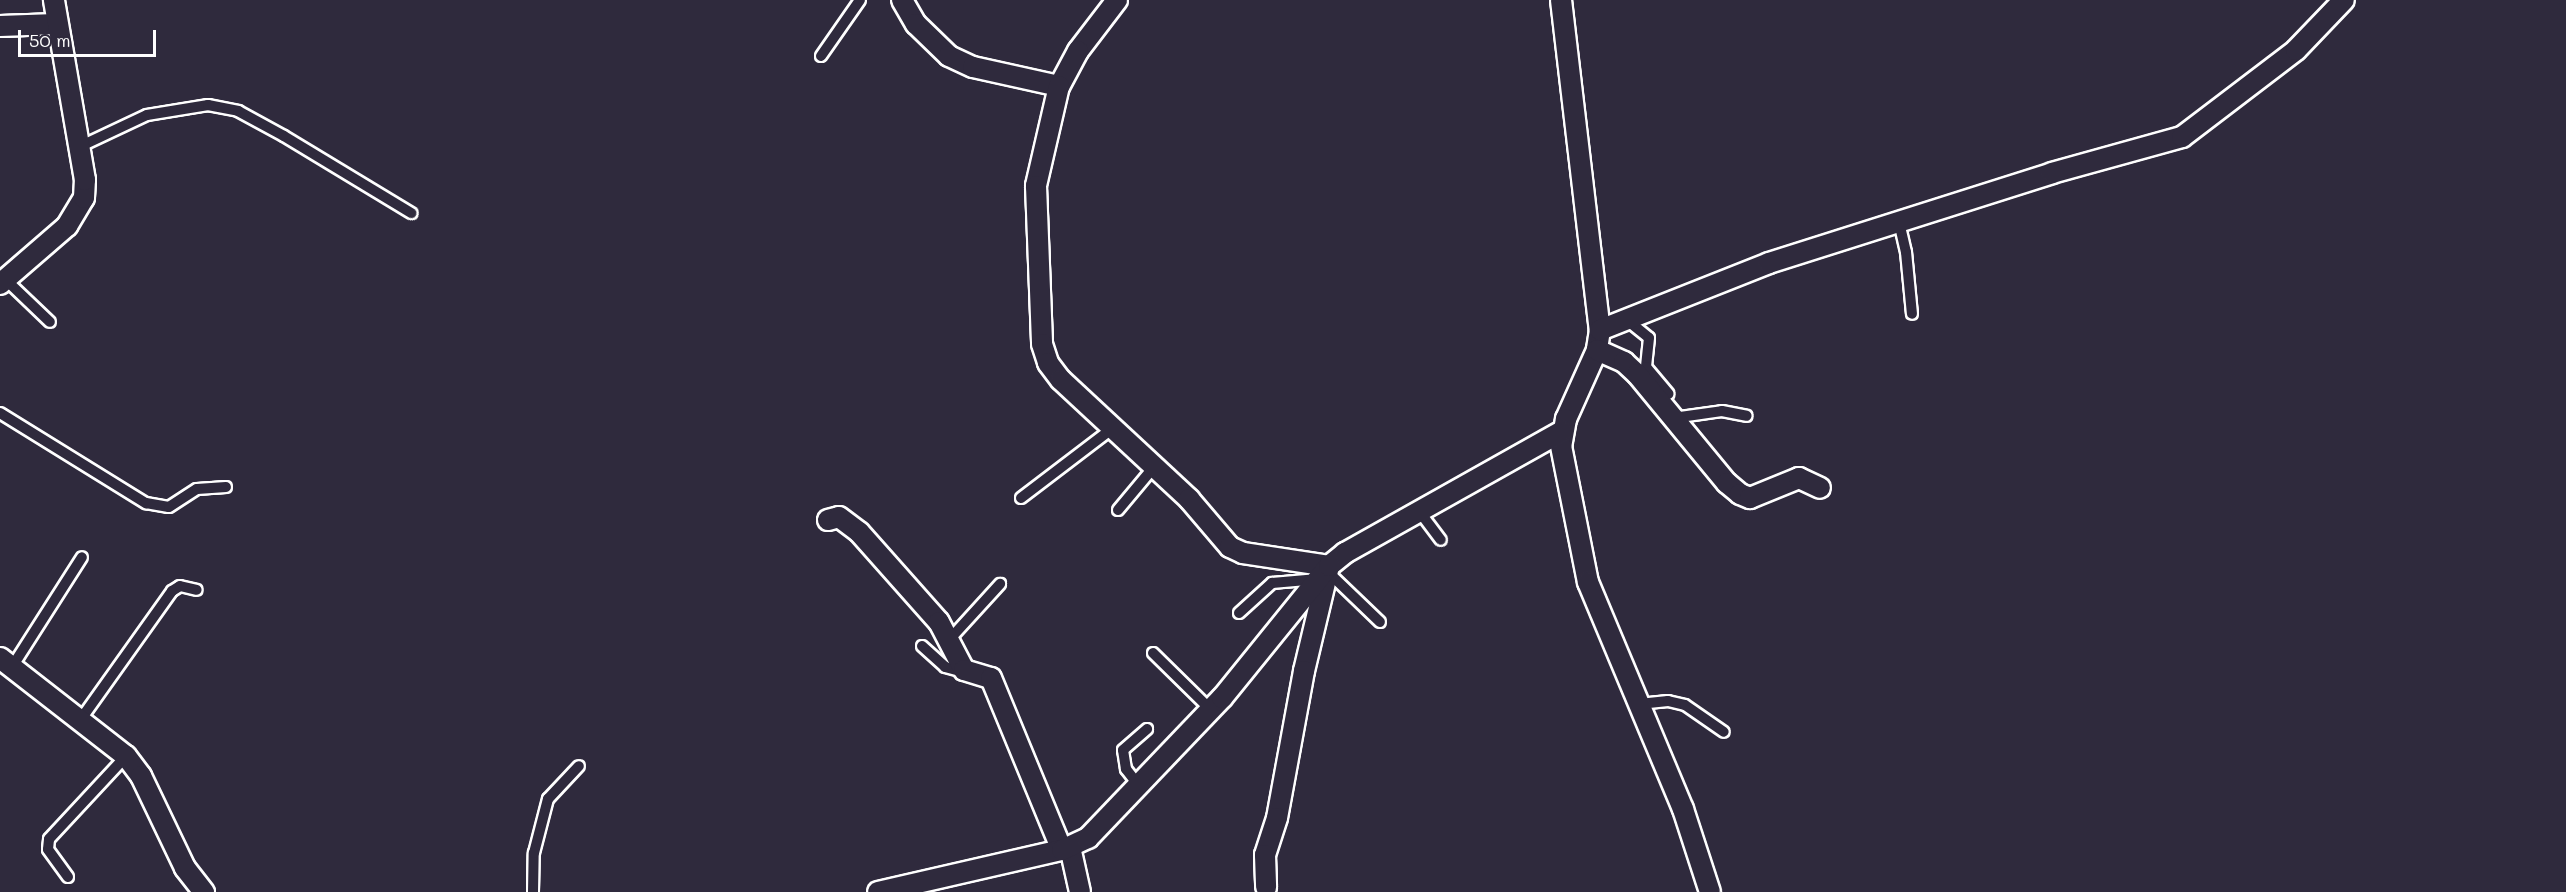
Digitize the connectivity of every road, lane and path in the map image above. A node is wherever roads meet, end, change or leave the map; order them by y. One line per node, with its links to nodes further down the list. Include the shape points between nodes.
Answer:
1 (54, 0): 7 (street)
2 (860, 0): 9 (lane)
3 (902, 0): 10 (street, via 916,24 949,56 973,67)
4 (1117, 0): 10 (street, via 1078,51)
5 (1561, 0): 18 (street)
6 (2344, 0): 13 (street, via 2296,50 2182,137)
7 (56, 24): 8 (street); 11 (street)
8 (0, 26)
9 (821, 57)
10 (1059, 86): 23 (street, via 1035,203 1042,344 1048,363 1061,380)
11 (79, 147): 12 (lane, via 147,115 208,105 238,111); 14 (street, via 85,180 78,213)
12 (411, 213)
13 (1899, 222): 15 (lane); 16 (street, via 1769,263)
14 (3, 281): 17 (lane)
15 (1912, 314)
16 (1627, 320): 18 (street); 19 (lane, via 1649,338 1646,367)
17 (50, 322)
18 (1598, 340): 22 (street, via 1624,362); 24 (street)
19 (1669, 394)
20 (0, 413): 26 (lane, via 146,503 169,507 197,489)
21 (1747, 416): 22 (lane, via 1722,411)
22 (1673, 418): 27 (street, via 1740,494 1750,498 1798,478)
23 (1113, 428): 25 (street); 28 (lane)
24 (1562, 431): 30 (street); 44 (street, via 1588,582)
25 (1154, 467): 29 (lane); 34 (street, via 1189,499 1230,547)
26 (226, 487)
27 (1820, 488)
28 (1021, 498)
29 (1118, 510)
30 (1419, 511): 32 (lane); 34 (street)
31 (828, 520): 39 (street, via 839,517 859,532 939,622)
32 (1441, 540)
33 (82, 557): 42 (lane)
34 (1325, 572): 37 (lane, via 1272,583); 38 (lane); 45 (street); 54 (street, via 1280,807 1265,855)
35 (1000, 584): 39 (lane)
36 (197, 590): 46 (lane, via 180,586 172,591)
37 (1239, 613)
38 (1380, 622)
39 (949, 640): 43 (street, via 960,666)
40 (922, 646): 43 (lane, via 945,667)
41 (1153, 653): 45 (lane)
42 (6, 662): 46 (street)
43 (969, 673): 52 (street, via 986,675 994,683)
44 (1638, 704): 48 (lane, via 1668,701 1685,705); 59 (street, via 1683,809)
45 (1210, 710): 51 (street)
46 (81, 719): 49 (street)
47 (1147, 729): 51 (lane, via 1123,750 1126,769)
48 (1724, 732)
49 (126, 756): 53 (lane, via 49,839 48,849); 55 (street, via 141,776 185,868)
50 (579, 766): 56 (lane, via 548,798 534,853)
51 (1140, 787): 52 (street, via 1103,826)
52 (1066, 848): 57 (street); 58 (street)
53 (68, 877)
54 (1266, 887)
55 (204, 892)
56 (532, 892)
57 (878, 892)
58 (1080, 892)
59 (1710, 892)

